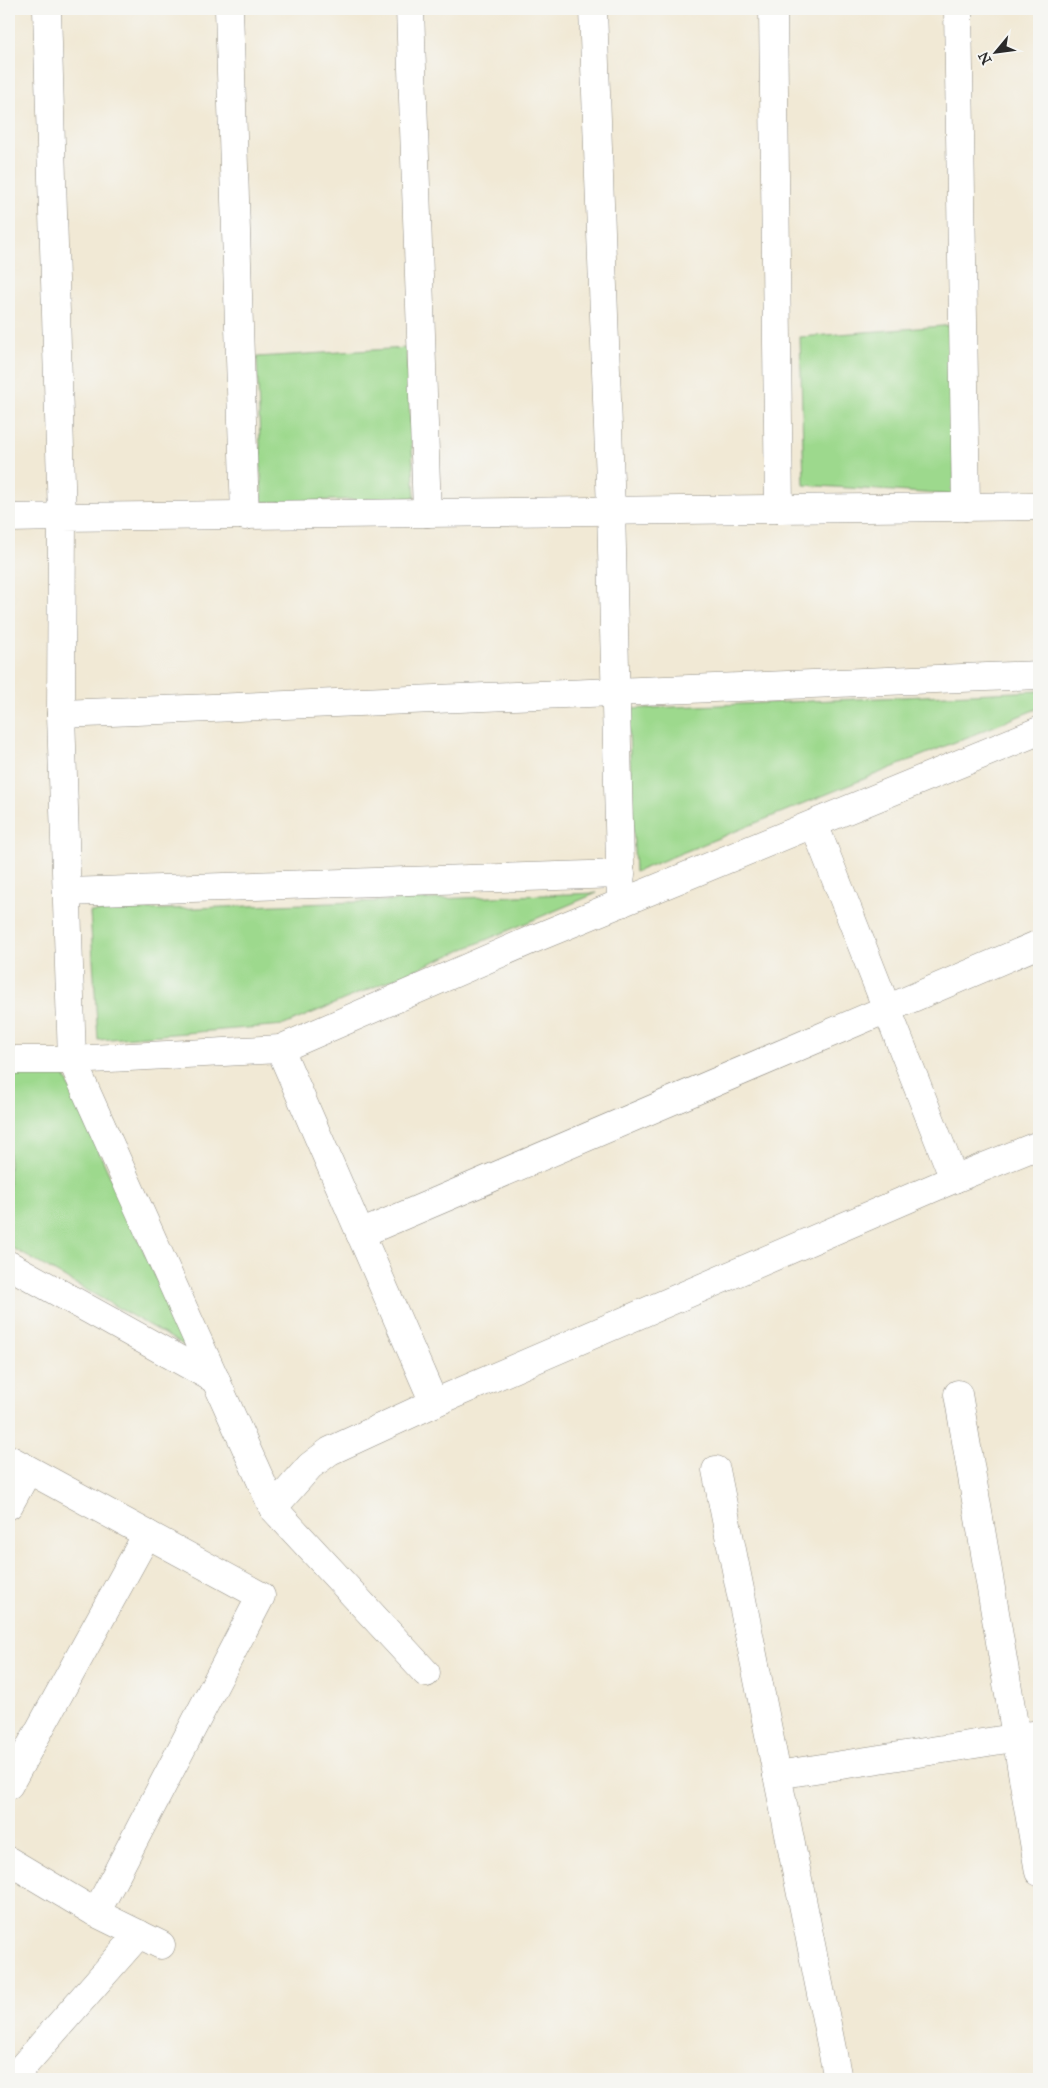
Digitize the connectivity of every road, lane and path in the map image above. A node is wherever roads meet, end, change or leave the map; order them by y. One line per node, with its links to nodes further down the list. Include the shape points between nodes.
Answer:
1 (47, 9): 12 (street)
2 (229, 9): 13 (street)
3 (410, 9): 11 (street)
4 (593, 9): 10 (street)
5 (773, 9): 9 (street)
6 (958, 9): 8 (street)
7 (1039, 506): 8 (street)
8 (966, 507): 9 (street)
9 (779, 509): 10 (street)
10 (611, 510): 11 (street); 16 (street)
11 (427, 513): 13 (street)
12 (62, 516): 13 (street); 14 (street); 17 (street)
13 (245, 516)
14 (9, 518)
15 (1039, 675): 16 (street)
16 (616, 693): 17 (street); 20 (street)
17 (61, 714): 21 (street)
18 (1039, 731): 19 (street)
19 (814, 824): 22 (street); 24 (street)
20 (621, 874): 21 (street); 22 (street)
21 (67, 892): 27 (street)
22 (621, 903): 25 (street)
23 (1039, 944): 24 (street)
24 (888, 1010): 29 (street); 30 (street)
25 (280, 1049): 27 (street); 30 (street)
26 (9, 1060): 27 (street)
27 (72, 1060): 32 (street)
28 (1039, 1145): 29 (street)
29 (954, 1179): 34 (street)
30 (360, 1234): 34 (street)
31 (9, 1265): 32 (street)
32 (216, 1380): 38 (street)
33 (958, 1394): 41 (street)
34 (434, 1403): 38 (street, via 330,1451 310,1466)
35 (18, 1465): 37 (street); 39 (street)
36 (716, 1470): 42 (street)
37 (9, 1505)
38 (273, 1508): 40 (street)
39 (147, 1534): 43 (street); 46 (street, via 260,1596)
40 (426, 1673)
41 (1028, 1735): 42 (street); 45 (street)
42 (777, 1775): 48 (street)
43 (9, 1785)
44 (9, 1861): 46 (street)
45 (1039, 1872)
46 (96, 1912): 47 (street, via 150,1940)
47 (12, 2079)
48 (838, 2079)

